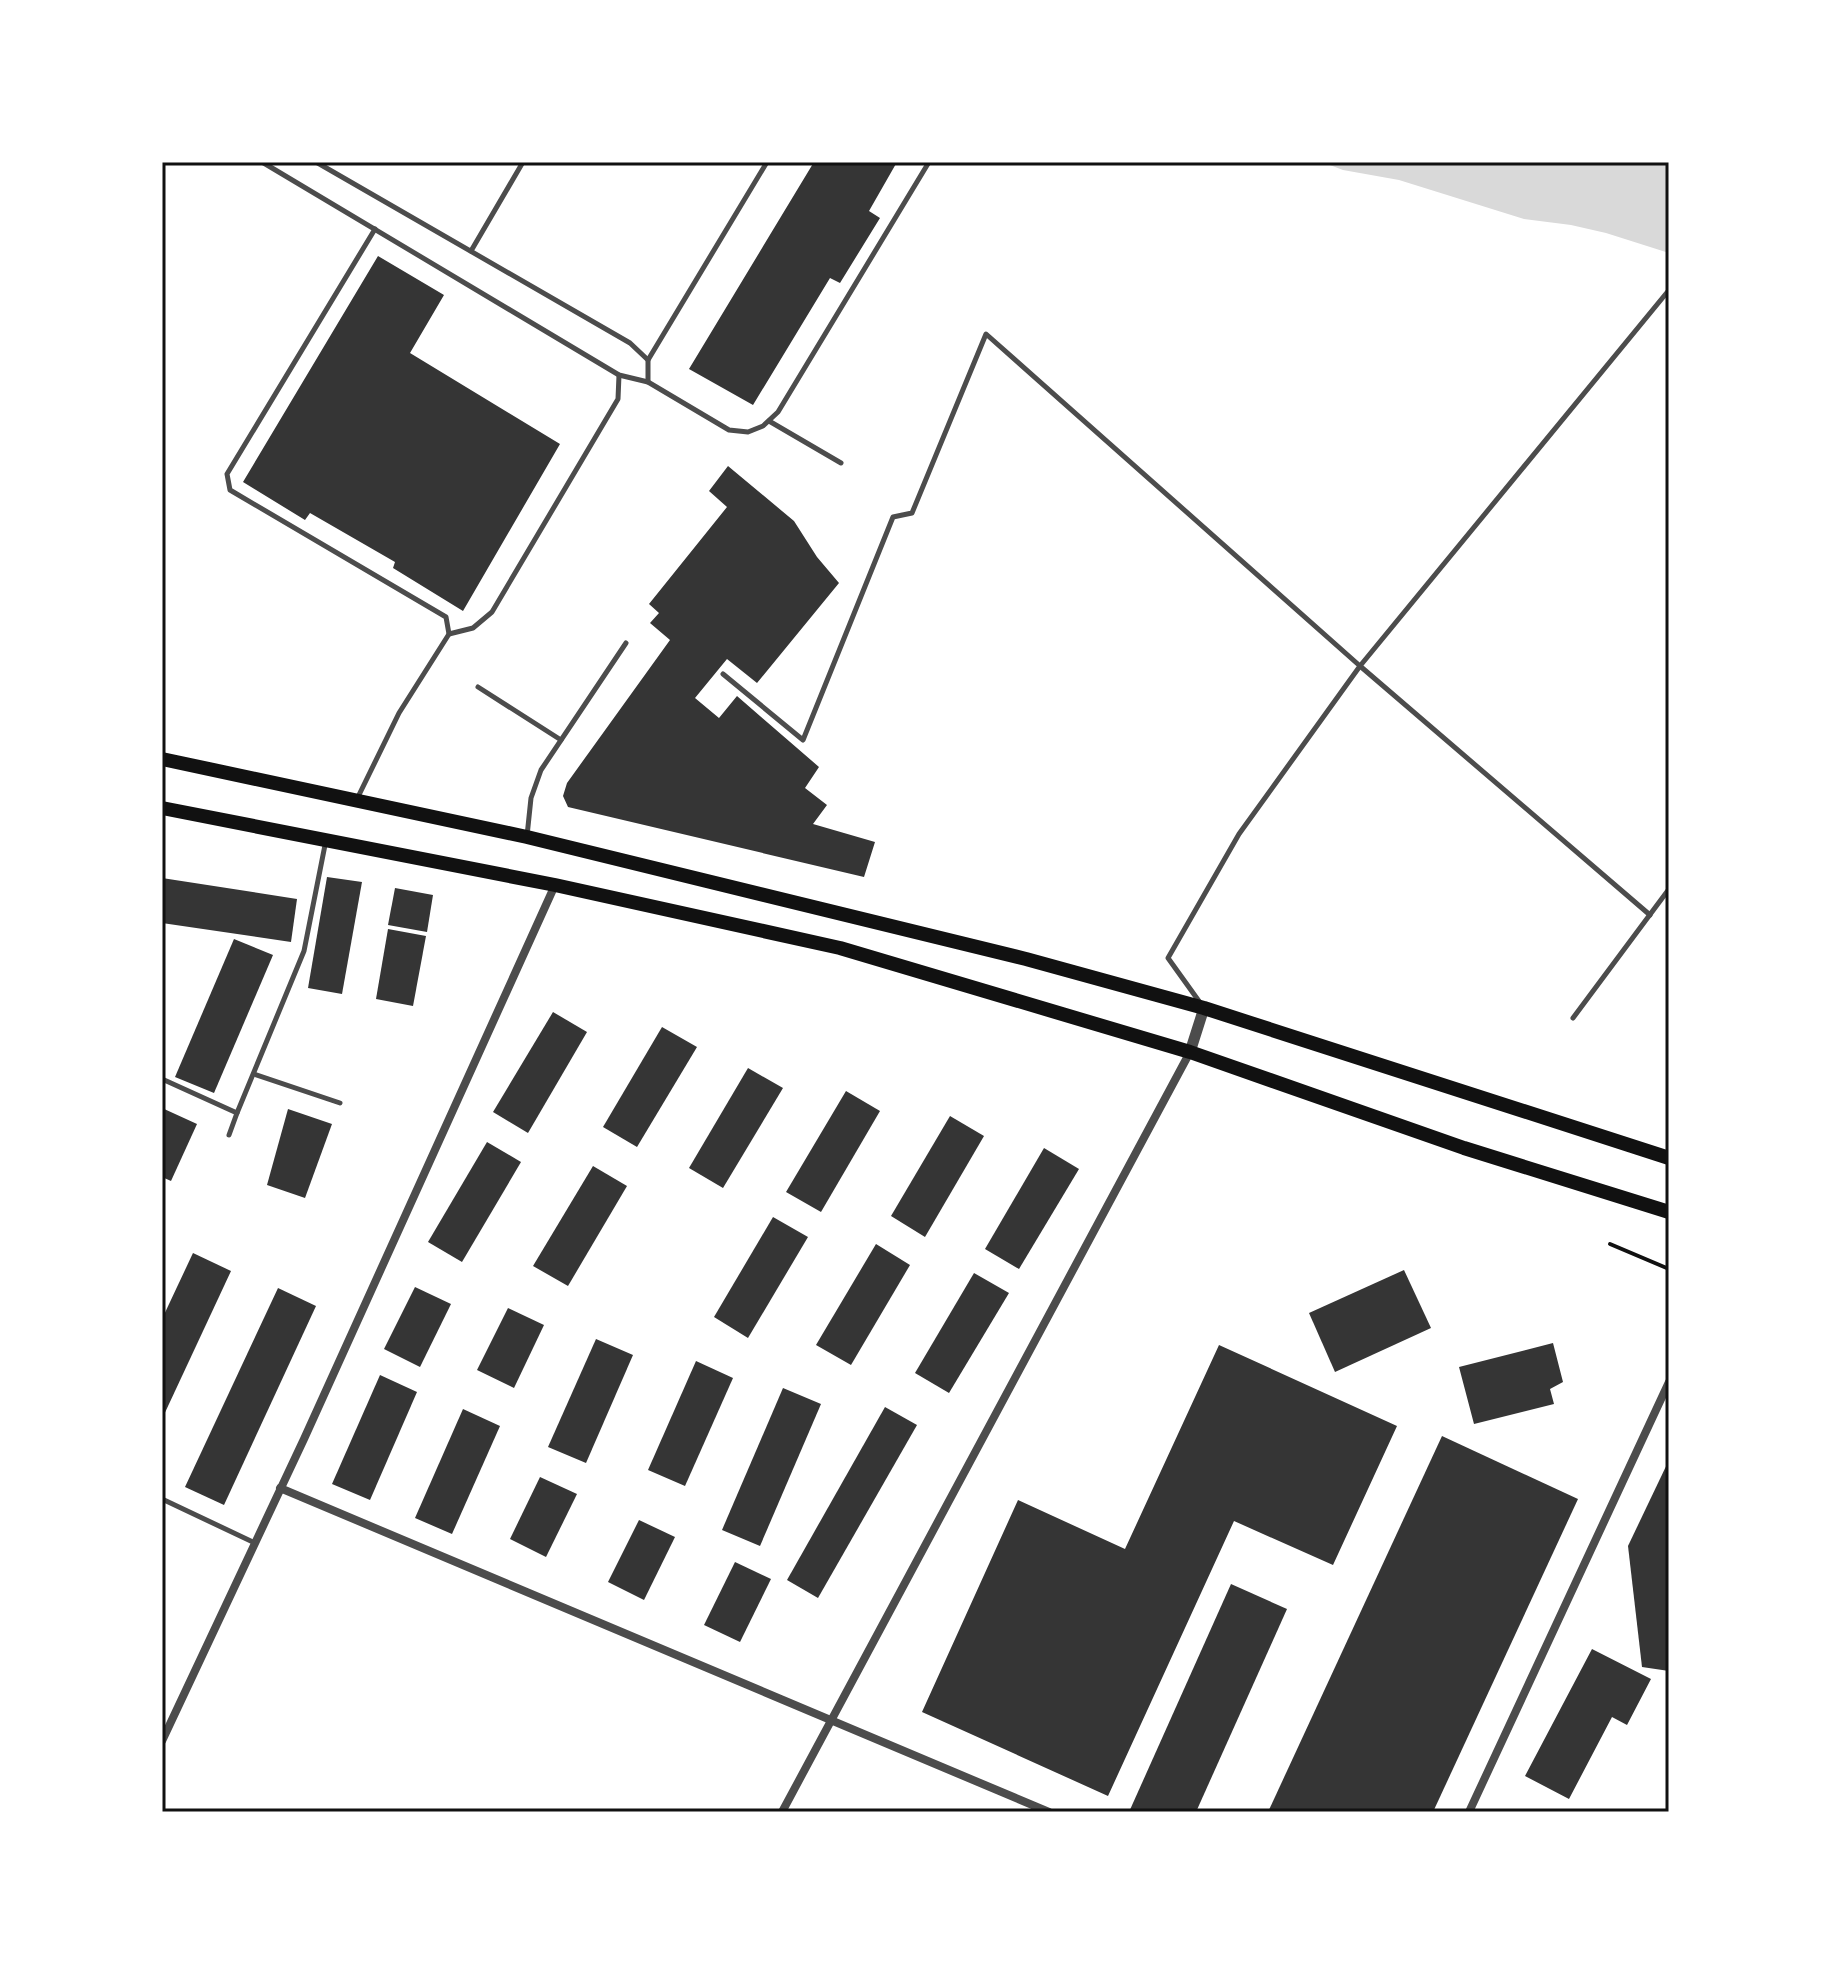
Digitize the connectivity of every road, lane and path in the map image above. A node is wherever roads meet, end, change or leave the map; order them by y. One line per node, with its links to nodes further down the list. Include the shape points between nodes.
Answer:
1 (262, 162): 6 (lane)
2 (316, 162): 7 (lane)
3 (523, 162): 7 (lane)
4 (767, 162): 9 (lane)
5 (929, 162): 12 (lane)
6 (375, 229): 10 (lane); 14 (lane, via 227,474 230,490 446,617)
7 (471, 251): 9 (lane, via 630,343)
8 (1669, 290): 16 (lane)
9 (648, 360): 11 (lane)
10 (619, 375): 11 (lane); 14 (lane, via 618,399 492,612 473,628)
11 (648, 382): 12 (lane, via 729,430 748,432)
12 (769, 420): 13 (lane)
13 (841, 463)
14 (449, 634): 21 (lane, via 399,713)
15 (626, 643): 19 (lane)
16 (1360, 666): 17 (lane, via 986,334 912,513 893,517 803,740); 27 (lane); 28 (lane, via 1239,834 1168,958)
17 (723, 674)
18 (478, 687): 19 (lane)
19 (561, 740): 23 (lane, via 531,798)
20 (162, 759): 21 (main road)
21 (357, 800): 23 (main road)
22 (162, 808): 24 (main road)
23 (527, 837): 28 (main road, via 1011,955)
24 (326, 840): 25 (main road); 31 (lane, via 304,951)
25 (555, 885): 30 (main road, via 840,948); 41 (street)
26 (1669, 889): 27 (lane)
27 (1650, 915): 29 (lane)
28 (1204, 1008): 30 (street); 36 (main road)
29 (1573, 1018)
30 (1190, 1052): 37 (main road, via 1464,1148); 44 (street)
31 (254, 1074): 33 (lane); 34 (lane)
32 (162, 1079): 34 (lane)
33 (340, 1103)
34 (237, 1113): 35 (lane)
35 (229, 1135)
36 (1669, 1158)
37 (1669, 1212)
38 (1610, 1244): 39 (path)
39 (1669, 1269)
40 (1669, 1382): 48 (street)
41 (280, 1488): 43 (street); 44 (street)
42 (162, 1499): 43 (lane)
43 (255, 1543): 45 (street)
44 (830, 1720): 46 (street); 47 (street)
45 (162, 1741)
46 (782, 1812)
47 (1049, 1812)
48 (1469, 1812)

